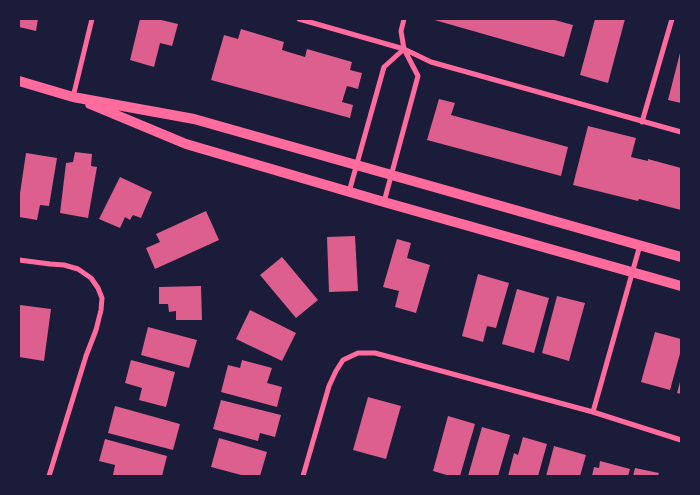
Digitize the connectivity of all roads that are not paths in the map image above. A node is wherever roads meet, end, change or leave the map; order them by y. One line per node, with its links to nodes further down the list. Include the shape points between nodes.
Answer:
1 (92, 19): 7 (street)
2 (299, 19): 5 (street)
3 (404, 19): 5 (street, via 401,31)
4 (672, 19): 8 (street)
5 (404, 50): 8 (street, via 431,62); 10 (street, via 384,67); 11 (street, via 418,76)
6 (19, 81): 7 (main road)
7 (73, 96): 10 (main road, via 194,119); 12 (main road, via 186,144)
8 (642, 122): 9 (street)
9 (681, 132)
10 (357, 164): 11 (main road); 12 (street)
11 (391, 175): 13 (street); 14 (main road)
12 (349, 192): 13 (main road)
13 (384, 202): 17 (main road)
14 (640, 245): 15 (main road); 17 (street)
15 (681, 257)
16 (19, 260): 21 (street, via 78,269 91,278 102,298 96,330)
17 (633, 272): 18 (main road); 19 (street)
18 (681, 286)
19 (593, 412): 20 (street); 22 (street, via 375,353 358,353 343,360 329,386)
20 (681, 440)
21 (49, 476)
22 (303, 476)

